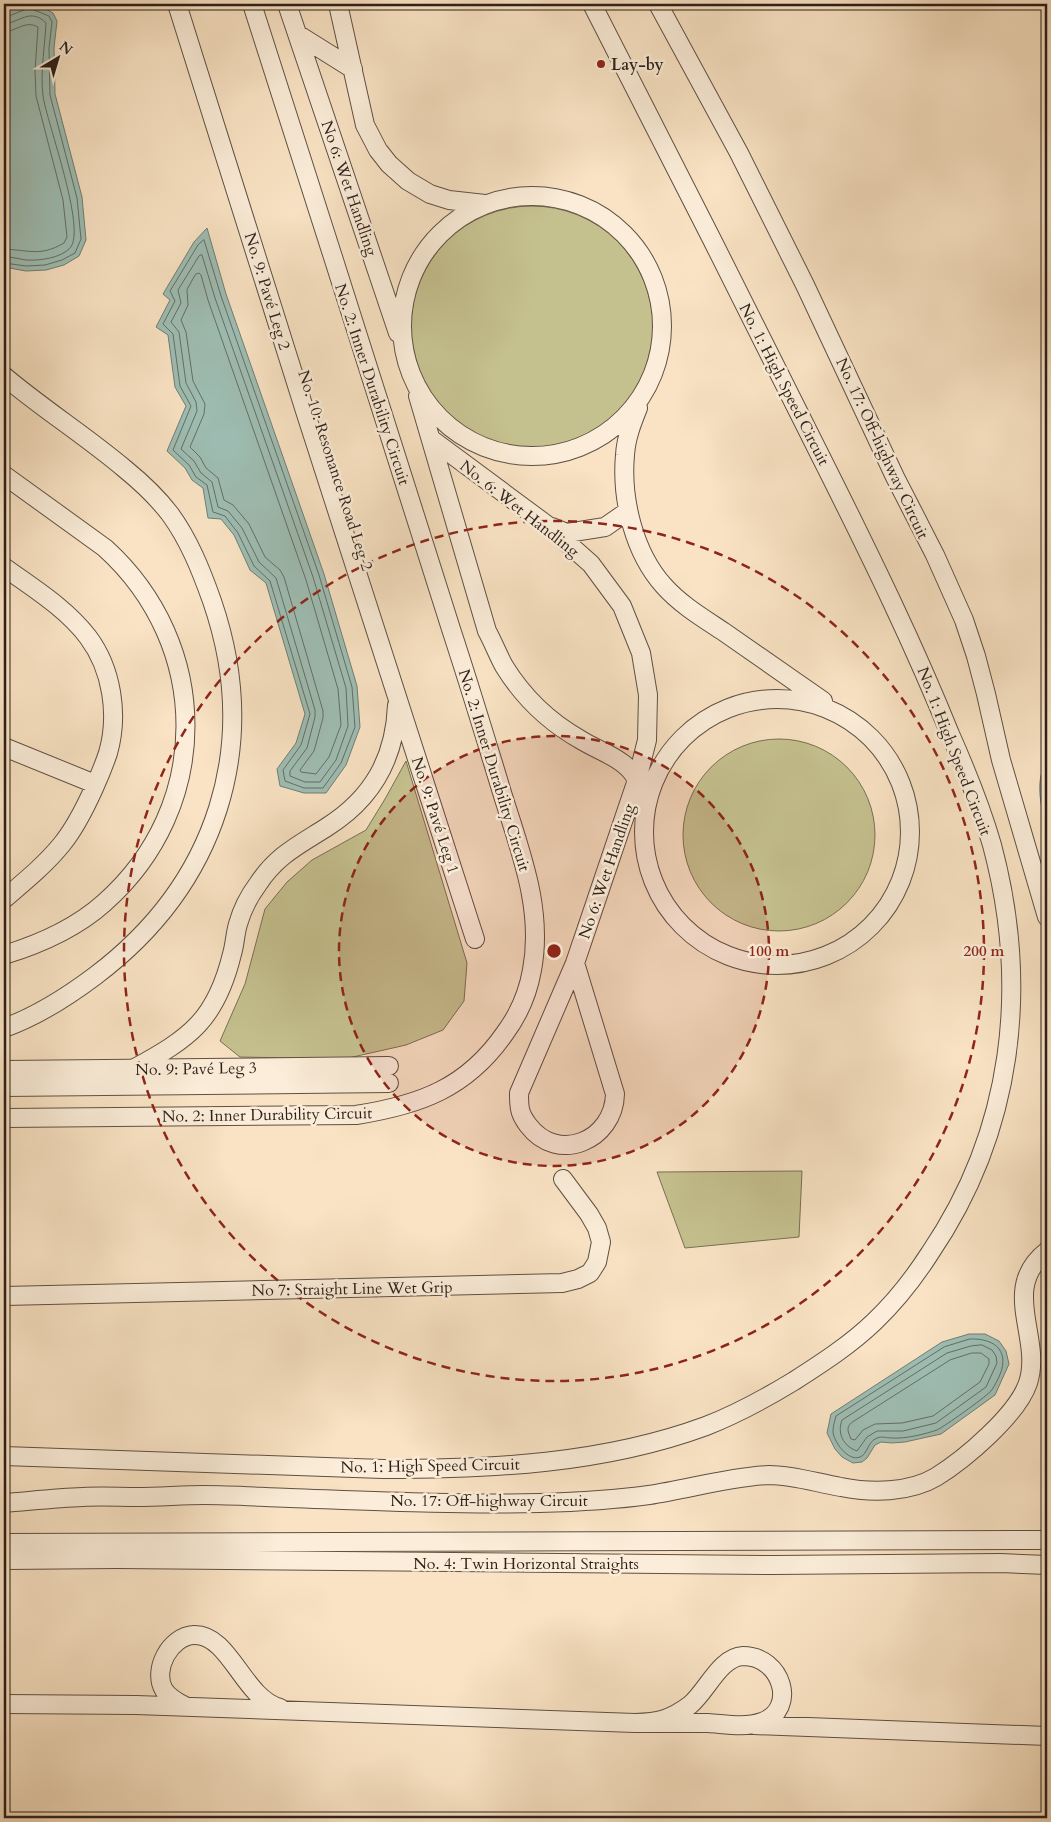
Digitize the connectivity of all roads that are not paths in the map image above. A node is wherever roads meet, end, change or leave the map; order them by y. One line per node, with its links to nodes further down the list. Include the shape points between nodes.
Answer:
1 (177, 4): 20 (street, No. 9: Pavé Leg 2)
2 (189, 4): 28 (street, No. 10: Resonance Road Leg 2)
3 (252, 4): 35 (street, No. 2: Inner Durability Circuit, via 524,865 536,923 530,979 520,1009 482,1062 450,1086 409,1104 356,1115)
4 (287, 4): 8 (street, No 6: Wet Handling)
5 (338, 4): 9 (street, No 6: Wet Handling)
6 (592, 4): 39 (street, No. 1: High Speed Circuit, via 866,548 929,680 980,809 999,878 1009,939 1012,1000 1006,1062 994,1122 982,1154 968,1188 941,1237 921,1267 874,1322 841,1350 776,1392 743,1410 668,1438 584,1456 436,1469)
7 (658, 4): 27 (street, No. 17: Off-highway Circuit, via 805,284 960,612 976,656 1001,760)
8 (297, 34): 9 (street); 11 (street, No 6: Wet Handling)
9 (352, 69): 10 (street, No 6: Wet Handling, via 365,125 389,164 430,194 449,200)
10 (485, 204): 11 (street, No 6: Wet Handling, via 449,224 422,255 404,297); 14 (street, No 6: Wet Handling, via 525,195 566,200 603,216 634,244 655,280 663,320 659,361)
11 (402, 342): 13 (street, No 6: Wet Handling)
12 (4, 376): 31 (street, via 125,469 155,496 174,519 200,568 220,626 229,665 232,713 232,748 218,810 199,855 171,901 146,932 73,993 39,1014)
13 (415, 386): 14 (street, No 6: Wet Handling, via 443,422 481,447 525,458 570,452 611,432); 15 (street, No. 6: Wet Handling)
14 (642, 398): 17 (street, via 624,454)
15 (431, 439): 18 (street, No. 6: Wet Handling); 23 (street, No. 6: Wet Handling, via 487,631 504,666 526,698 556,725 608,754 627,767)
16 (4, 475): 29 (street, via 105,548 135,580 162,623 177,660 186,732 180,777 171,808 154,845 136,870 104,903 80,921 32,947)
17 (628, 512): 18 (street, via 605,527 567,532); 21 (street, via 648,564 664,586 686,606)
18 (547, 525): 23 (street, No. 6: Wet Handling, via 591,564 622,606 641,653 648,695 647,740)
19 (4, 566): 24 (street, via 75,622 102,662 109,682 113,727 108,752)
20 (397, 692): 28 (street, No. 9: Pavé Leg 1); 32 (street, via 396,724 391,746 381,772 366,794 346,814 273,864 247,902 216,1001 186,1038)
21 (846, 717): 25 (street, No 6: Wet Handling, via 803,700 756,699 712,714 676,743 654,778); 25 (street, No 6: Wet Handling, via 881,748 904,788 911,834 902,880 888,904 878,920 842,949 803,963 762,965 722,954 687,931 661,898 646,860)
22 (4, 747): 24 (street)
23 (637, 780): 25 (street, No. 6: Wet Handling); 30 (street, No 6: Wet Handling)
24 (95, 784): 26 (street, via 62,845)
25 (644, 818)
26 (4, 899)
27 (1047, 918)
28 (479, 938)
29 (4, 955)
30 (575, 963): 30 (street, No 6: Wet Handling, via 519,1093 520,1110 533,1131 544,1140 570,1145 591,1138 608,1119 615,1094)
31 (4, 1028)
32 (133, 1069): 33 (street, No. 9: Pavé Leg 3); 34 (street, No. 9: Pavé Leg 3, via 389,1075)
33 (4, 1070)
34 (4, 1087)
35 (4, 1118)
36 (563, 1179): 38 (street, No 7: Straight Line Wet Grip, via 589,1214 601,1242 597,1262 590,1273 562,1283)
37 (1047, 1251): 40 (street, No. 17: Off-highway Circuit, via 1032,1268 1023,1298 1031,1361 1029,1380 1022,1398 1011,1413 969,1452 934,1478 909,1488 879,1491 843,1488 772,1475 740,1477 648,1495 543,1503 474,1504 206,1495 83,1497)
38 (4, 1296)
39 (4, 1456)
40 (4, 1503)
41 (1047, 1540): 42 (street, No. 4: Twin Horizontal Straights)
42 (4, 1543)
43 (4, 1560): 44 (street, No. 4: Twin Horizontal Straights)
44 (1047, 1565)
45 (4, 1704): 46 (street)
46 (186, 1707): 47 (street); 47 (street, via 165,1692 160,1673 162,1662 173,1645 194,1635 218,1646 252,1690 269,1703 278,1708)
47 (320, 1712): 48 (street)
48 (635, 1724): 49 (street); 49 (street, via 658,1722 674,1715 695,1700 727,1662 735,1657 748,1656 762,1660 771,1668 780,1680 782,1692 778,1707 768,1719)
49 (741, 1724): 50 (street)
50 (1047, 1736)

